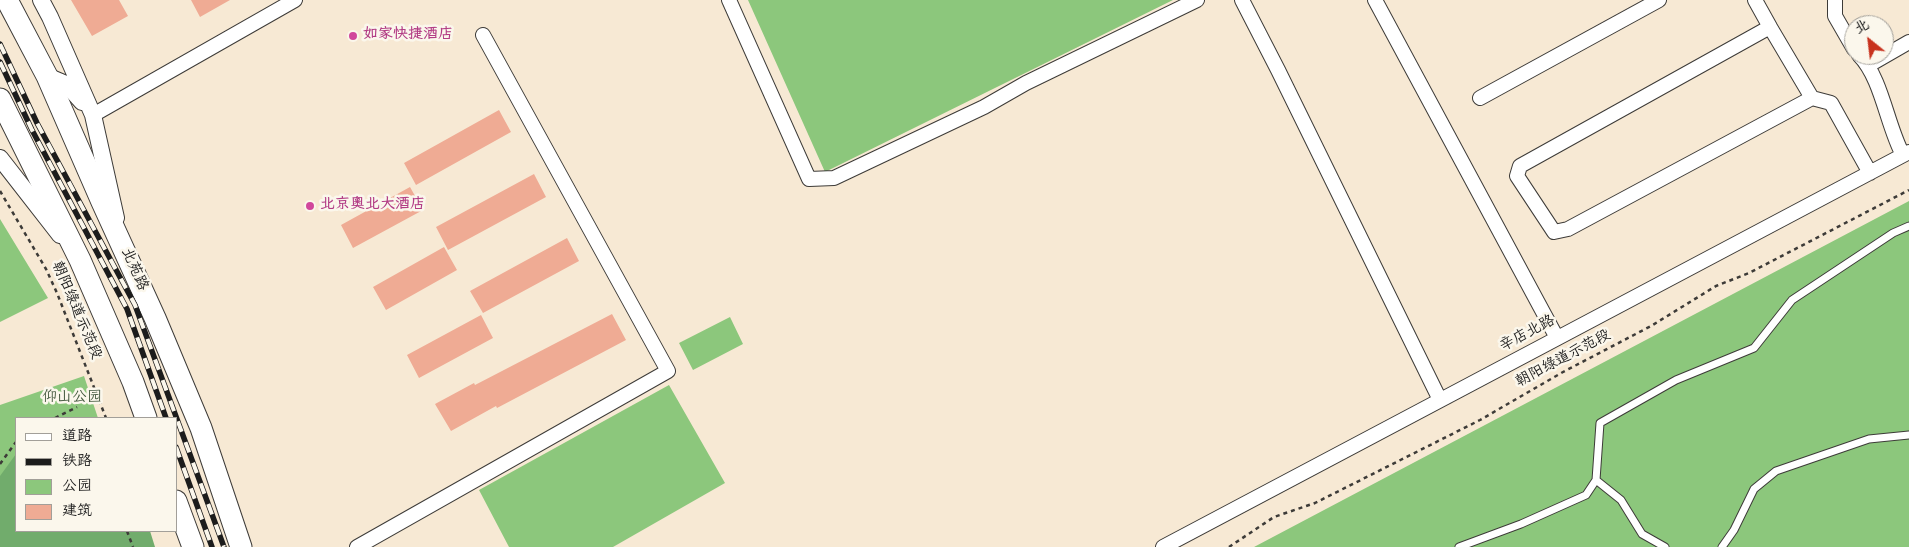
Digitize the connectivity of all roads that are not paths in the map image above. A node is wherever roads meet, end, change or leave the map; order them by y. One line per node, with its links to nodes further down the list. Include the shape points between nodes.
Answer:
1 (7, 0): 17 (main road, 北苑路)
2 (41, 0): 21 (street)
3 (295, 0): 21 (street)
4 (729, 0): 5 (street, via 809,180 834,178)
5 (1197, 0)
6 (1242, 0): 29 (street)
7 (1375, 0): 28 (street)
8 (1659, 0): 18 (street)
9 (1754, 0): 11 (street)
10 (1835, 0): 12 (street, via 1836,16)
11 (1770, 27): 19 (street); 19 (street, via 1520,166 1517,176 1554,232 1568,228)
12 (1844, 31)
13 (483, 35): 36 (street, via 668,371)
14 (1909, 42): 15 (street)
15 (1894, 48)
16 (1866, 65): 22 (street, via 1896,143)
17 (47, 76): 21 (street, via 66,84); 26 (main road, 北苑路)
18 (1480, 98)
19 (1812, 98): 24 (street, via 1831,103)
20 (0, 99): 27 (main road)
21 (94, 115): 26 (street)
22 (1906, 154): 24 (street, 辛店北路)
23 (0, 158): 27 (street)
24 (1870, 173): 28 (street, 辛店北路)
25 (1909, 226): 32 (lane, via 1893,233 1792,300 1754,348 1676,380 1600,423)
26 (122, 245): 35 (main road, 北苑路, via 201,428)
27 (80, 260): 30 (main road)
28 (1557, 338): 29 (street, 辛店北路)
29 (1440, 400): 37 (street, 辛店北路)
30 (146, 417)
31 (1909, 435): 40 (lane, via 1869,439 1776,470 1754,489)
32 (1596, 480): 38 (lane, via 1586,495); 39 (lane, via 1621,500 1642,534)
33 (178, 506): 34 (main road)
34 (193, 547)
35 (241, 547)
36 (357, 547)
37 (1163, 547)
38 (1459, 547)
39 (1665, 547)
40 (1722, 547)

